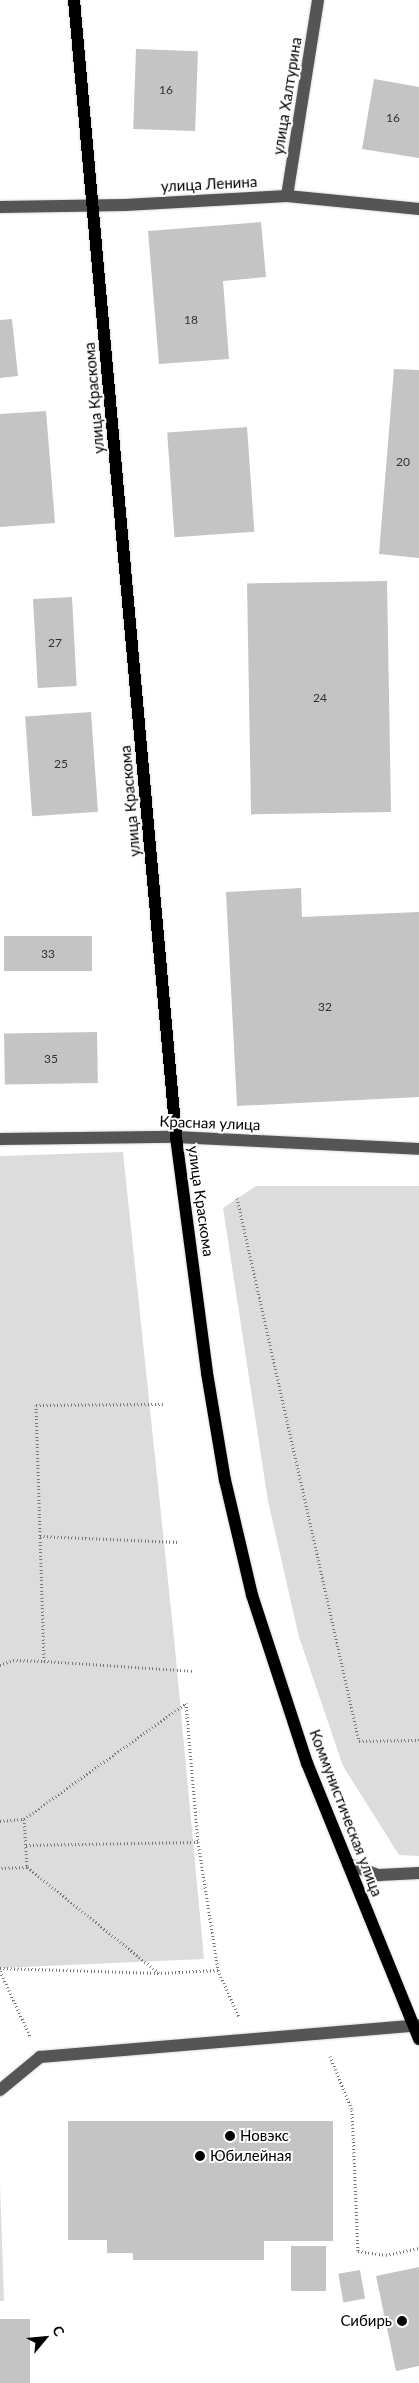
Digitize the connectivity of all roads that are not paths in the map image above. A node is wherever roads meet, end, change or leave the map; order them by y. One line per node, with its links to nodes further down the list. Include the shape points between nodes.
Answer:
1 (74, 0): 4 (main road, улица Краскома)
2 (318, 0): 3 (street, улица Халтурина)
3 (287, 196): 4 (street, улица Ленина); 6 (street, улица Ленина)
4 (93, 205): 5 (street, улица Ленина); 7 (main road, улица Краскома)
5 (0, 207)
6 (419, 209)
7 (176, 1137): 8 (street, Красная улица); 9 (street, Красная улица); 10 (main road, улица Краскома, via 208,1382 225,1480)
8 (0, 1138)
9 (419, 1149)
10 (252, 1595): 11 (main road, Коммунистическая улица, via 307,1763)
11 (348, 1864): 12 (street, via 379,1875); 13 (main road, Коммунистическая улица)
12 (419, 1873)
13 (416, 2025): 14 (main road, Коммунистическая улица); 15 (street, via 40,2057)
14 (419, 2039)
15 (0, 2090)

